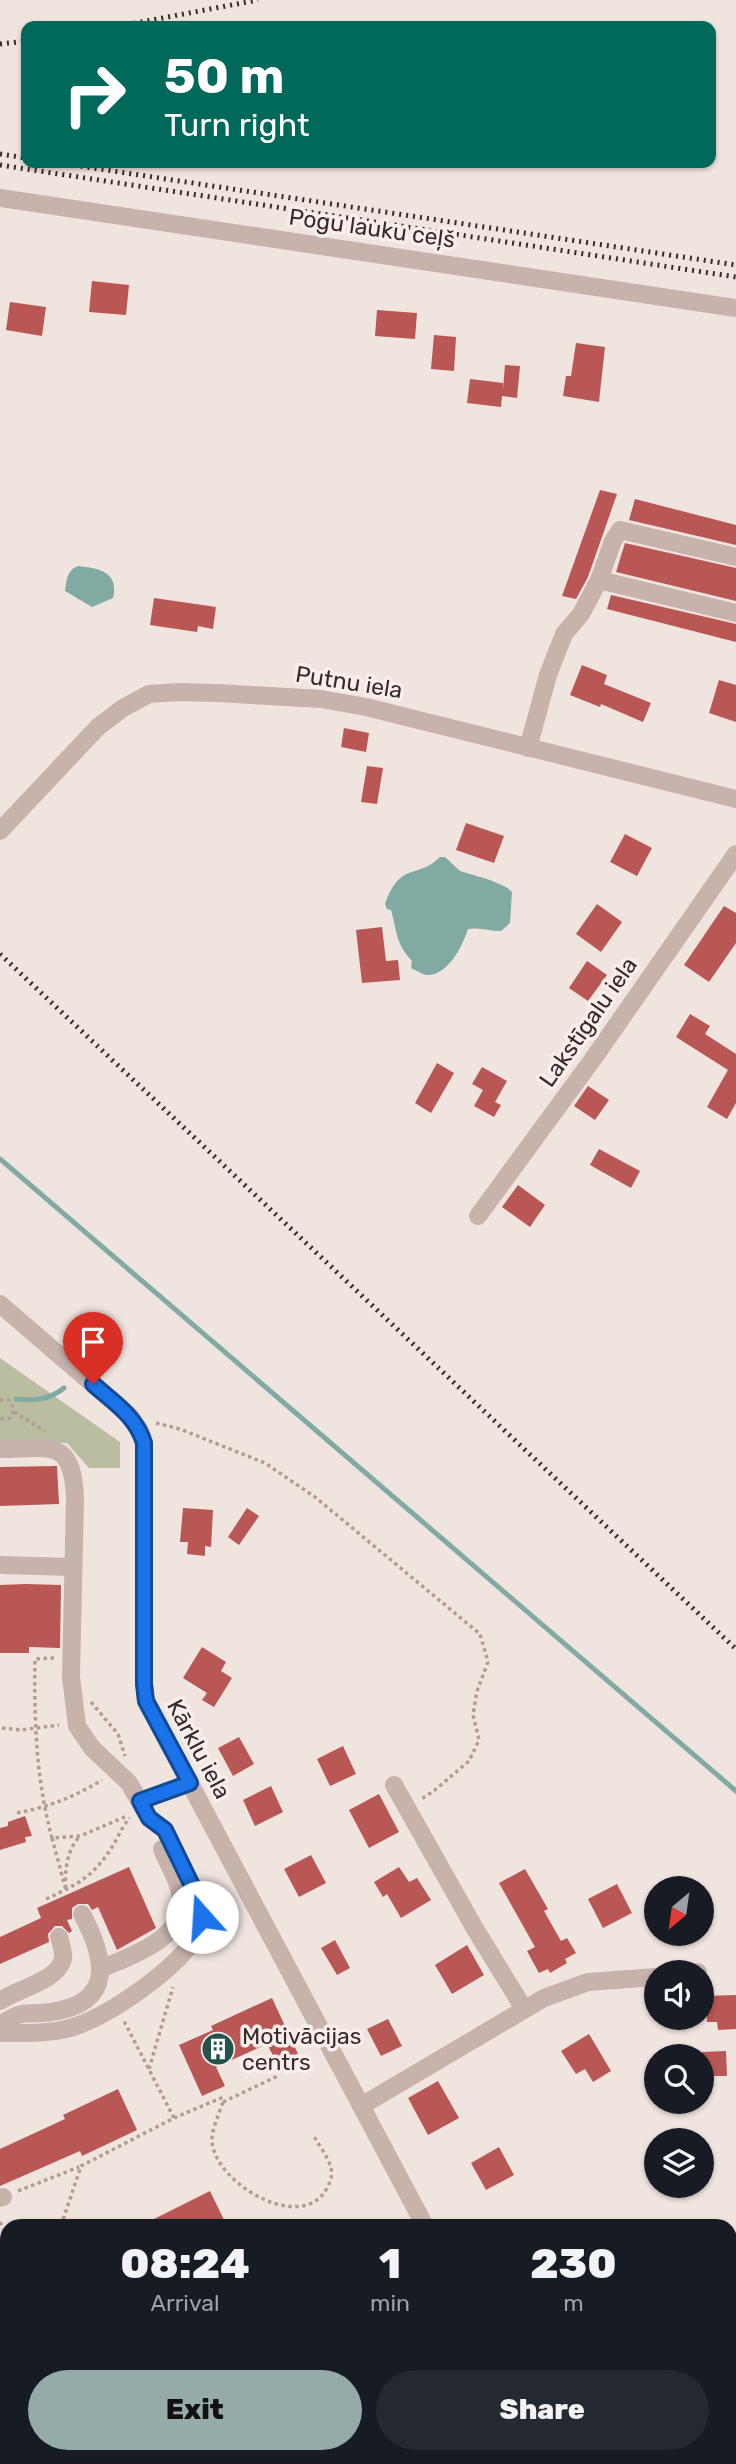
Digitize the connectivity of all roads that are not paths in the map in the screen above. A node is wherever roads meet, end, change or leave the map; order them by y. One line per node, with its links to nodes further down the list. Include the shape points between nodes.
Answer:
1 (0, 198): 2 (street, Pogu lauku ceļš)
2 (736, 308)
3 (736, 557): 4 (street, via 620,530)
4 (599, 580): 5 (street); 6 (street, via 564,634)
5 (736, 613)
6 (528, 748): 7 (street, Putnu iela); 8 (street, Putnu iela, via 399,713 321,699 149,694 98,727)
7 (736, 799)
8 (0, 831)
9 (736, 854): 10 (street, Lakstīgalu iela)
10 (478, 1216)
11 (0, 1304): 15 (street, Kārklu iela, via 130,1416 140,1431 144,1443 146,1701)
12 (0, 1449): 14 (street, via 56,1450 65,1455 74,1473)
13 (0, 1565): 14 (street)
14 (72, 1567): 17 (street, via 76,1723)
15 (190, 1783): 17 (street); 29 (street, Kārklu iela)
16 (394, 1785): 26 (street)
17 (140, 1801): 18 (street)
18 (149, 1818): 19 (street, via 165,1830); 23 (street, via 177,1887 180,1913 161,1939)
19 (202, 1906): 22 (street); 28 (street, via 198,1933 181,1954 116,2006 70,2028)
20 (82, 1914): 23 (street)
21 (59, 1937): 25 (street, via 63,1960 55,1972)
22 (217, 1938)
23 (101, 1969): 27 (street, via 97,1988 82,2004 48,2013 19,2013)
24 (644, 1978): 26 (street, via 588,1982)
25 (0, 2001)
26 (524, 2009): 29 (street)
27 (0, 2025)
28 (0, 2033)
29 (361, 2106): 30 (street, Kārklu iela)
30 (421, 2219)

